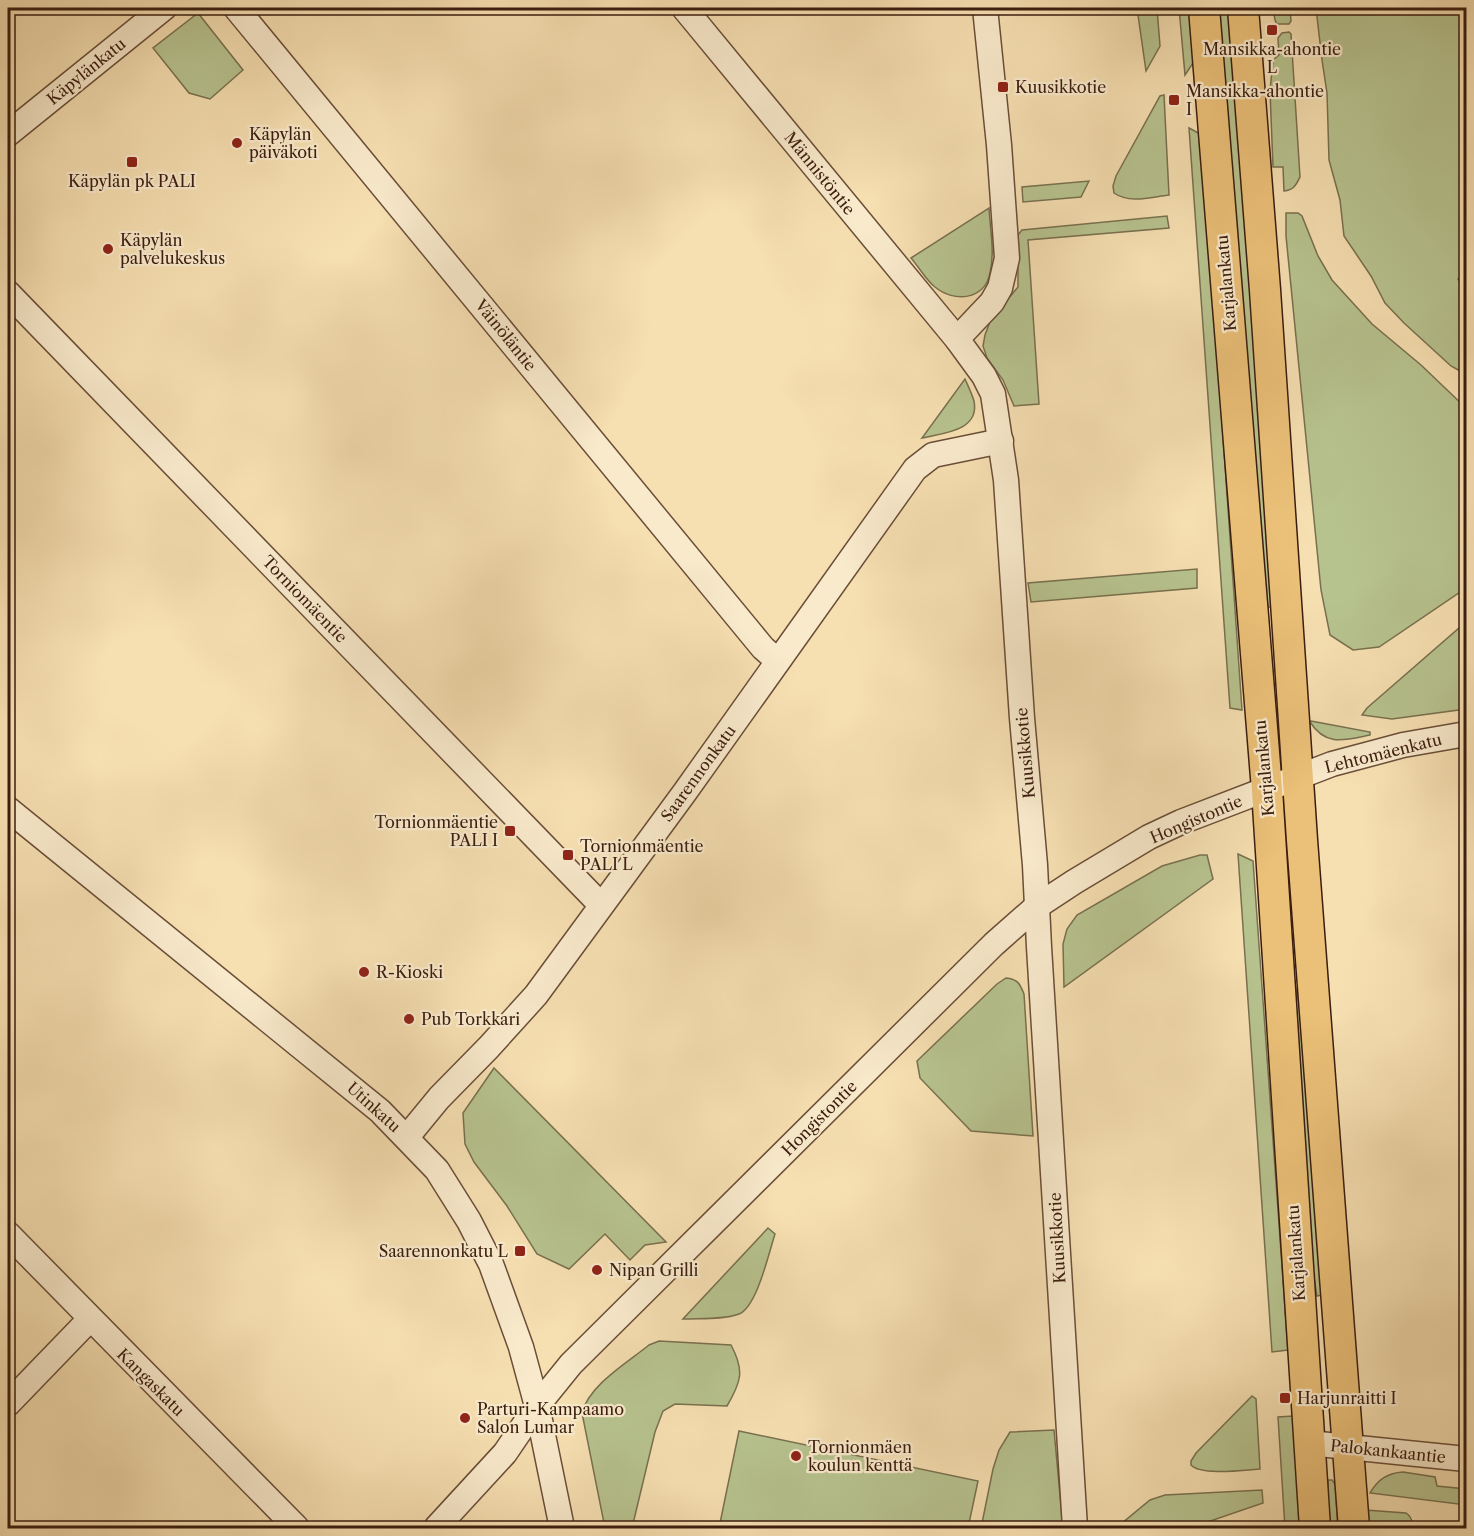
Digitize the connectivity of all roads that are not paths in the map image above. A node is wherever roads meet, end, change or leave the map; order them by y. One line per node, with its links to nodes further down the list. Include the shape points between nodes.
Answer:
1 (164, 8): 7 (street, Käpylänkatu)
2 (236, 8): 11 (street, Väinöläntie, via 763,648)
3 (684, 8): 9 (street, Männistöntie)
4 (985, 8): 9 (street, via 1007,258 1000,288 992,302)
5 (1204, 8): 14 (main road, Karjalankatu)
6 (1243, 8): 13 (main road, Karjalankatu)
7 (8, 134)
8 (8, 293): 16 (street, Torniomäentie)
9 (957, 339): 10 (street, Kuusikkotie, via 993,394)
10 (1001, 441): 11 (street, Saarennonkatu, via 945,451 924,460); 17 (street, Kuusikkotie)
11 (778, 661): 16 (street, Saarennonkatu)
12 (1467, 734): 13 (street, Lehtomäenkatu, via 1403,745)
13 (1298, 777): 14 (street, Lehtomäenkatu); 24 (main road, Karjalankatu)
14 (1267, 790): 17 (street, Hongistontie, via 1149,837); 23 (main road, Karjalankatu)
15 (8, 808): 18 (street, Utinkatu, via 319,1060)
16 (601, 905): 18 (street, Saarennonkatu, via 536,995)
17 (1036, 907): 22 (street, Hongistontie, via 994,944 571,1364); 29 (street, Kuusikkotie)
18 (407, 1137): 22 (street, Utinkatu, via 450,1187 491,1264)
19 (8, 1233): 20 (street, Kangaskatu)
20 (90, 1319): 21 (street); 26 (street, Kangaskatu)
21 (8, 1404)
22 (537, 1406): 27 (street, Hongistontie, via 505,1453); 28 (street, Utinkatu)
23 (1309, 1443): 24 (street, Palokankaantie); 30 (main road, Karjalankatu)
24 (1348, 1447): 25 (street, Palokankaantie); 31 (main road, Karjalankatu)
25 (1467, 1460)
26 (297, 1528)
27 (435, 1528)
28 (562, 1528)
29 (1075, 1528)
30 (1315, 1528)
31 (1354, 1528)

